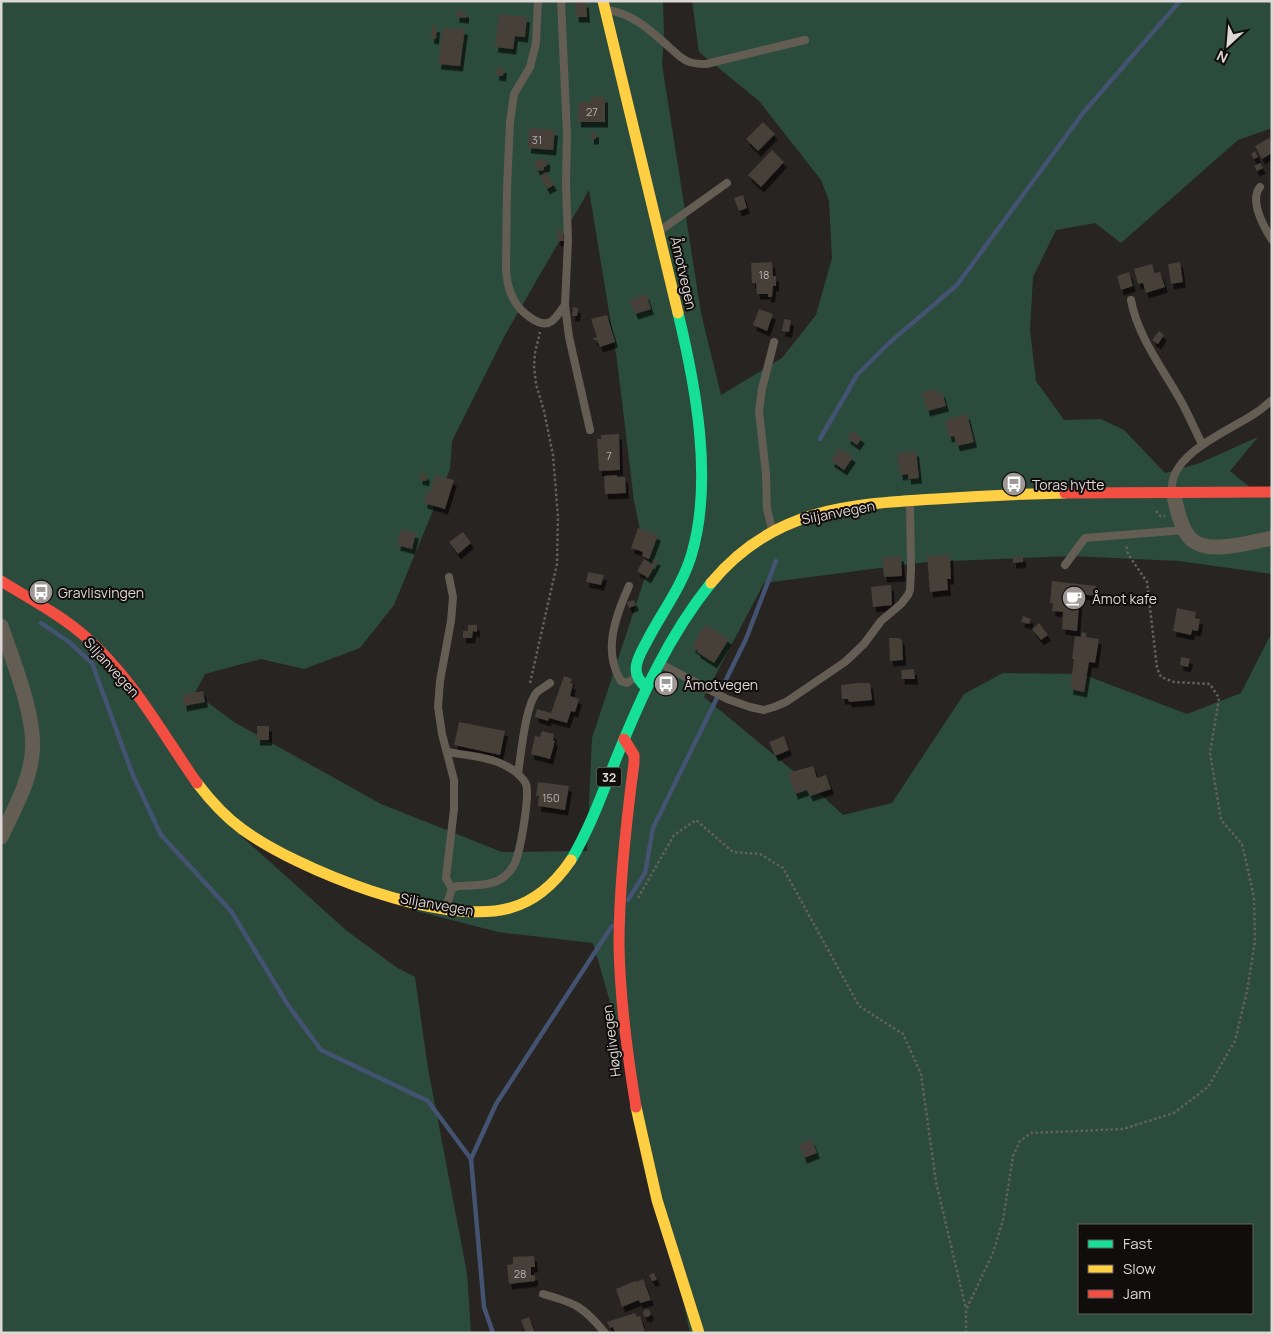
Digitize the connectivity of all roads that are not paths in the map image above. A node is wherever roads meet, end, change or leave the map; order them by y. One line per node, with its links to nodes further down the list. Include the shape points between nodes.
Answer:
1 (538, 1): 10 (lane, via 536,44 530,67 514,94 510,122 507,282 513,299 541,323 552,321)
2 (561, 1): 10 (lane, via 567,135)
3 (604, 5): 4 (lane, via 637,20 682,58 694,64 706,64); 7 (main road, Åmotvegen)
4 (805, 40)
5 (727, 183): 7 (lane)
6 (1260, 187): 8 (lane, via 1256,199)
7 (659, 232): 27 (main road, Åmotvegen, via 691,381 700,441 701,502 692,555 638,660)
8 (1272, 240)
9 (1132, 300): 14 (lane, via 1133,312 1154,359 1182,403)
10 (565, 305): 13 (lane)
11 (774, 342): 18 (lane, via 759,411 767,509)
12 (1272, 400): 14 (lane)
13 (590, 430)
14 (1202, 444): 16 (lane, via 1177,468 1172,481)
15 (1272, 492): 16 (main road, Siljanvegen / 32)
16 (1173, 493): 17 (main road, Siljanvegen / 32, via 1023,494); 19 (street)
17 (910, 500): 18 (main road, Siljanvegen / 32, via 824,512); 26 (lane, via 908,595 845,662 786,702 764,710 750,707 727,699)
18 (773, 530): 26 (main road, Siljanvegen / 32, via 740,552 712,580 686,615)
19 (1186, 530): 20 (street, via 1198,543 1216,547); 21 (lane, via 1085,538)
20 (1272, 538)
21 (1065, 565)
22 (449, 577): 31 (lane, via 453,597 451,621 438,707)
23 (1, 580): 35 (main road, Siljanvegen / 32, via 71,625 101,651 135,690 205,792 240,827 280,852 323,872 396,897)
24 (629, 586): 27 (lane, via 616,618 612,655 621,681 627,683)
25 (1, 626): 33 (street, via 28,709 32,733 29,770)
26 (659, 663): 29 (main road, Siljanvegen / 32)
27 (637, 676): 29 (main road)
28 (550, 683): 32 (lane, via 532,700)
29 (647, 688): 30 (main road, Siljanvegen / 32)
30 (624, 739): 35 (main road, Siljanvegen / 32, via 586,832 569,863 551,884 531,899 503,910 474,912); 38 (main road, Høglivegen, via 634,754 622,876 619,969 626,1050 647,1163)
31 (447, 752): 32 (lane, via 493,760); 34 (lane, via 455,795 446,878)
32 (518, 774): 34 (lane, via 528,795 513,868 504,878 492,883)
33 (1, 837)
34 (452, 889): 35 (lane)
35 (446, 909)
36 (543, 1294): 37 (lane, via 578,1306)
37 (605, 1333)
38 (699, 1333)

